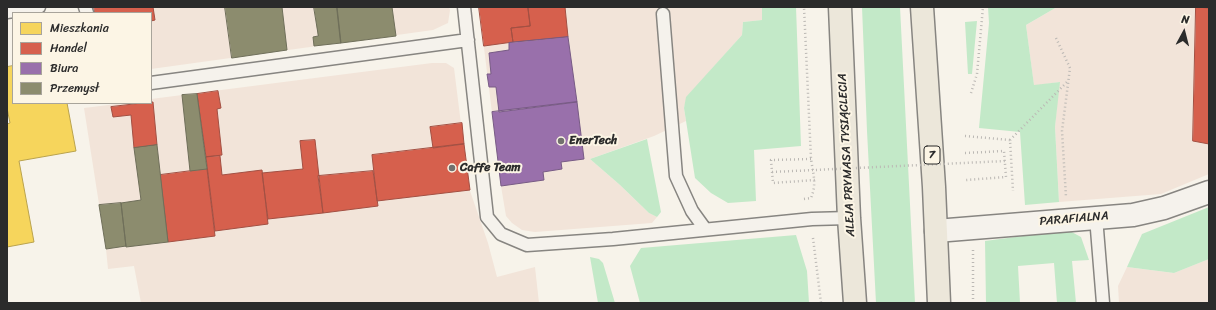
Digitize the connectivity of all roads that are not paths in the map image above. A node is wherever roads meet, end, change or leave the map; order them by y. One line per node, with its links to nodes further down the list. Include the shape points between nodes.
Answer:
1 (39, 7): 5 (lane)
2 (464, 7): 7 (lane)
3 (840, 7): 11 (main road, ALEJA PRYMASA TYSIĄCLECIA)
4 (922, 7): 13 (main road, 7)
5 (7, 12)
6 (662, 14): 12 (lane, via 676,176 692,211)
7 (468, 40): 8 (lane); 12 (lane, via 487,217 501,234 527,245)
8 (152, 83)
9 (1209, 192): 10 (street, PARAFIALNA, via 1164,208 1133,215)
10 (1096, 217): 13 (street, PARAFIALNA); 16 (lane)
11 (849, 218): 12 (lane, via 812,219); 14 (main road, ALEJA PRYMASA TYSIĄCLECIA)
12 (705, 230)
13 (936, 231): 15 (main road, 7)
14 (854, 303)
15 (939, 303)
16 (1103, 303)

